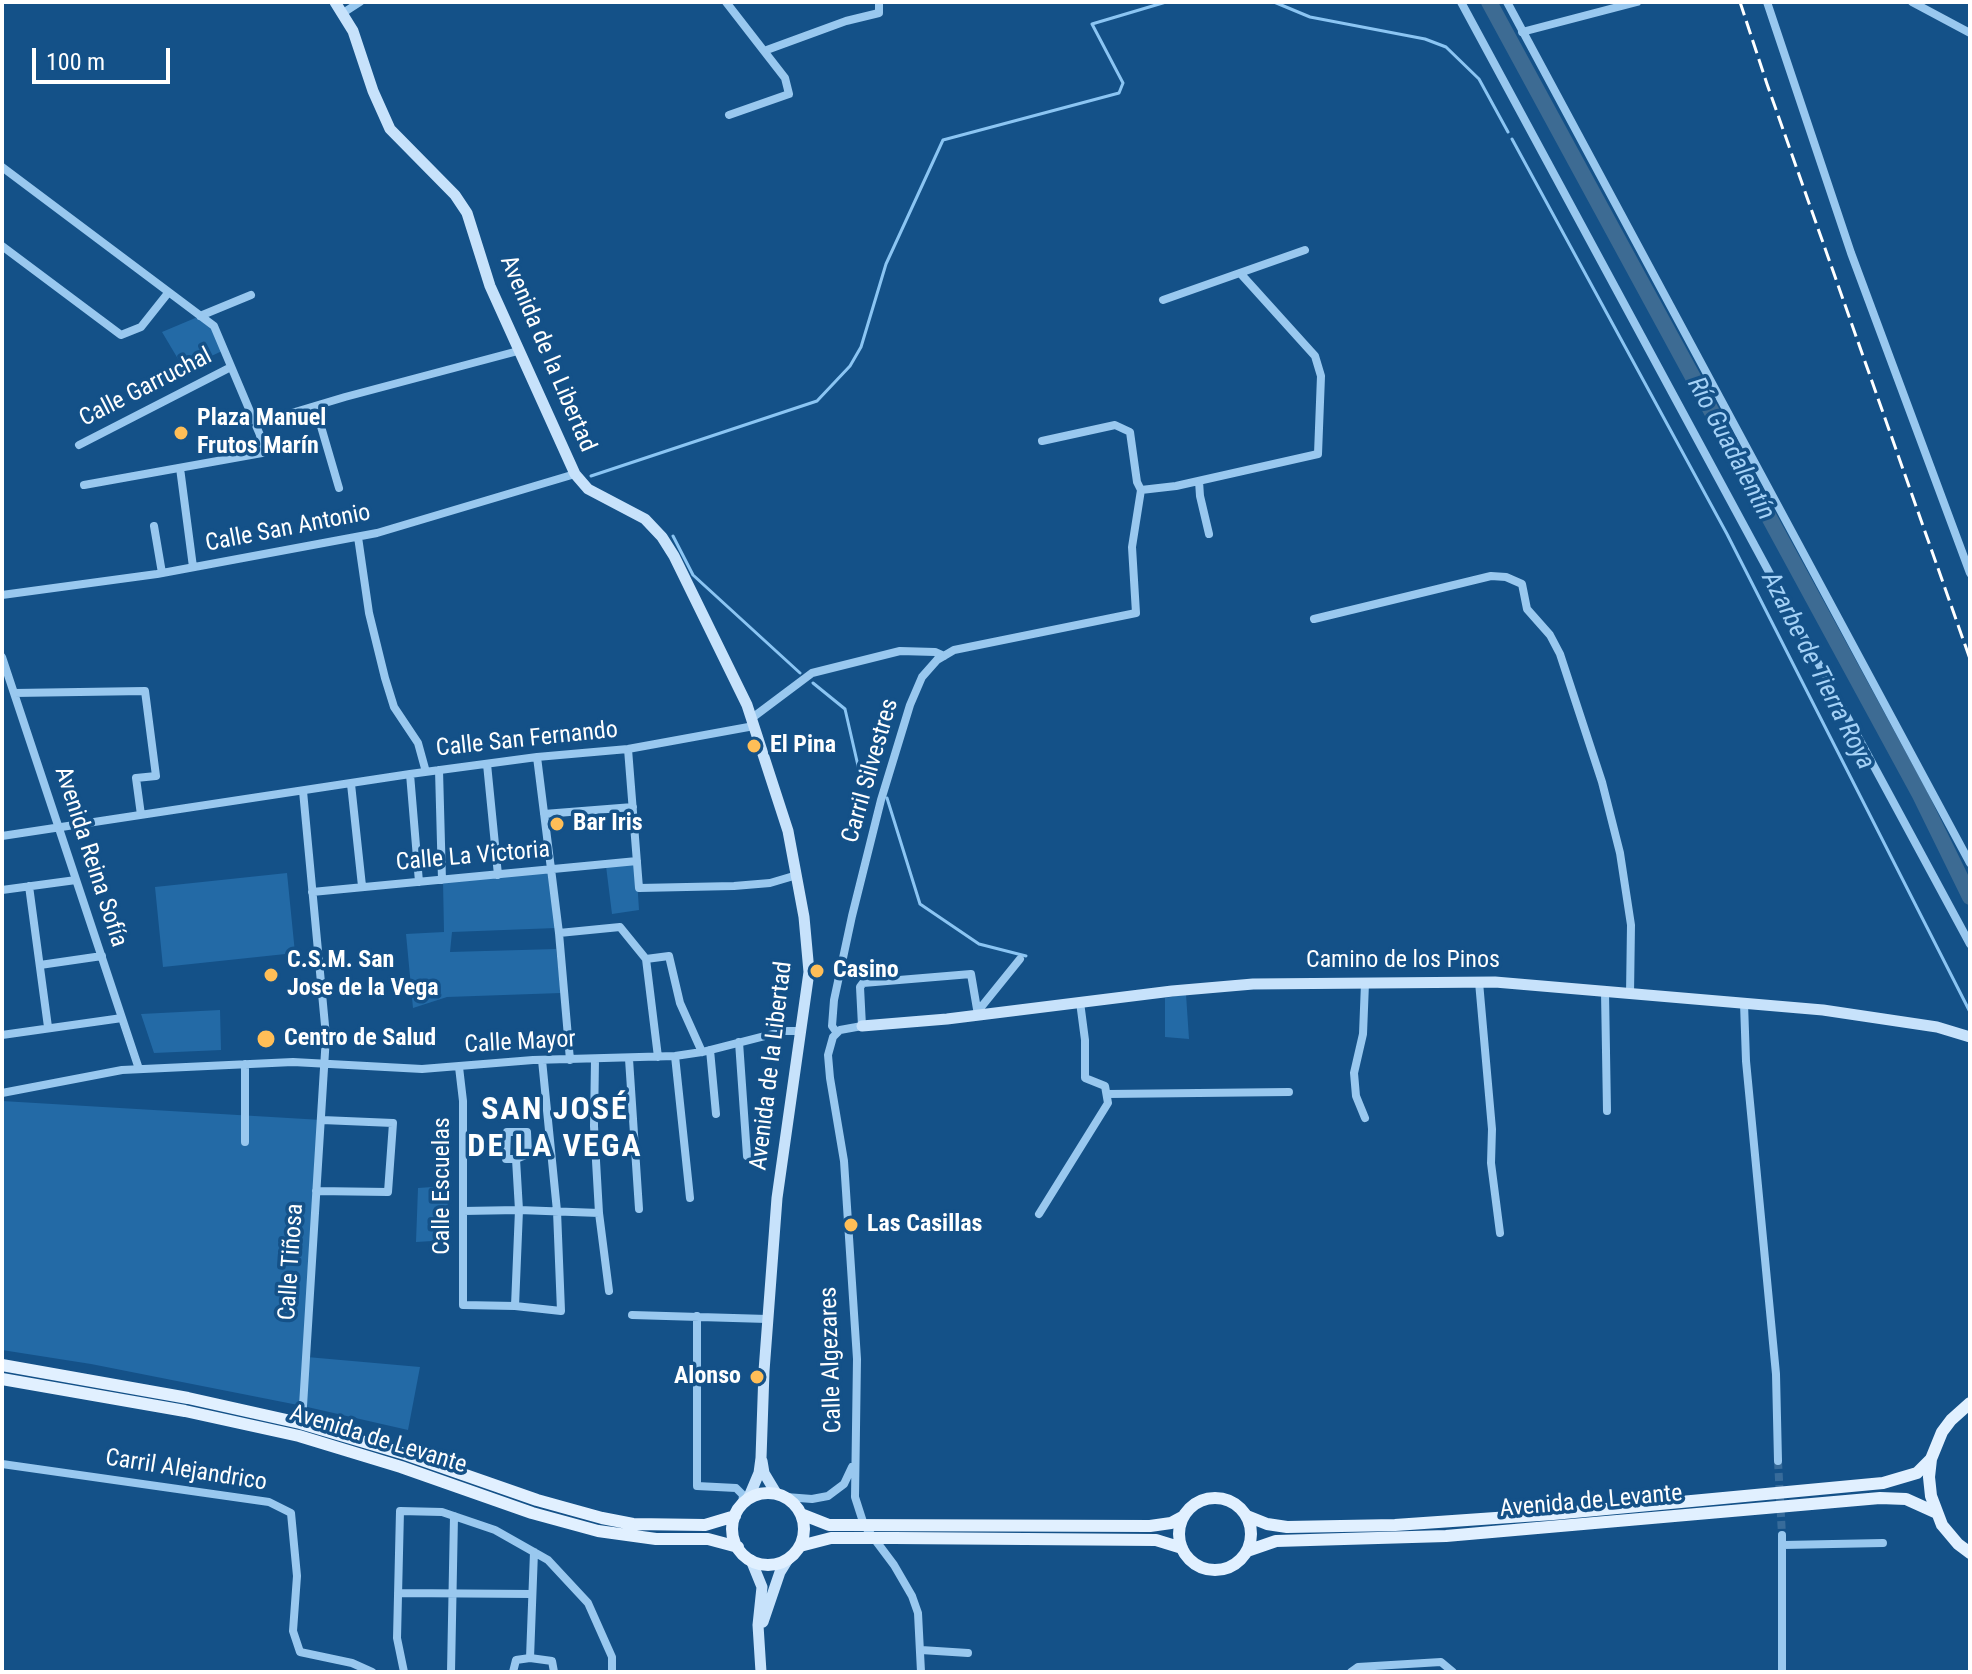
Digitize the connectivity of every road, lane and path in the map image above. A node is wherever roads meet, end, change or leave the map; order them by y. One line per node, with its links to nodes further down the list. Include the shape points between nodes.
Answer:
1 (335, 2): 10 (main road, Avenida de la Libertad)
2 (360, 2): 10 (street)
3 (726, 2): 13 (street)
4 (879, 2): 13 (street, via 879,13)
5 (1461, 2): 73 (street)
6 (1507, 2): 11 (street)
7 (1637, 2): 11 (street)
8 (1767, 2): 40 (street, via 1851,253)
9 (1912, 2): 12 (street)
10 (343, 13): 23 (main road, Avenida de la Libertad, via 390,129 467,213)
11 (1522, 32): 61 (street)
12 (1970, 33)
13 (764, 51): 14 (street, via 785,78 789,94)
14 (729, 115)
15 (2, 167): 19 (street)
16 (2, 246): 19 (street, via 121,335 141,327)
17 (1305, 250): 18 (street)
18 (1240, 273): 21 (street); 31 (street, via 1315,356 1321,376 1318,454)
19 (168, 293): 22 (street)
20 (251, 295): 22 (street)
21 (1163, 300)
22 (200, 316): 24 (street, via 214,326)
23 (518, 351): 25 (street); 30 (main road, Avenida de la Libertad)
24 (231, 367): 26 (street); 28 (street, Calle Garruchal)
25 (315, 406): 26 (street); 33 (street)
26 (255, 424): 29 (street, via 262,453)
27 (1042, 441): 34 (street, via 1115,425 1130,432)
28 (79, 445)
29 (180, 468): 32 (street); 38 (street)
30 (575, 474): 37 (street, Calle San Antonio); 46 (main road, Avenida de la Libertad, via 588,489 645,519 666,543)
31 (1199, 481): 34 (street); 36 (street)
32 (84, 485)
33 (339, 488)
34 (1141, 490): 43 (street, via 1132,547 1136,613)
35 (154, 526): 39 (street)
36 (1209, 534)
37 (358, 537): 38 (street, Calle San Antonio); 51 (street, via 385,678 394,707 418,743)
38 (193, 567): 39 (street, Calle San Antonio)
39 (162, 573): 41 (street, Calle San Antonio)
40 (1970, 573)
41 (2, 595)
42 (1314, 619): 81 (street, via 1491,576 1522,584 1527,609 1560,654 1602,782 1631,925)
43 (944, 656): 46 (street, via 900,651 812,673); 89 (street, Carril Silvestres, via 922,677 881,800 838,978 832,1026)
44 (2, 657): 45 (street, Avenida Reina Sofía)
45 (14, 693): 57 (street, via 145,691 156,776 136,778); 58 (street, Avenida Reina Sofía)
46 (753, 722): 47 (street, Calle San Fernando); 64 (main road, Avenida de la Libertad)
47 (628, 749): 48 (street, Calle San Fernando); 55 (street)
48 (537, 757): 49 (street, Calle San Fernando); 56 (street)
49 (487, 764): 50 (street, Calle San Fernando); 63 (street)
50 (439, 770): 51 (street, Calle San Fernando); 66 (street)
51 (426, 772): 52 (street, Calle San Fernando)
52 (410, 774): 53 (street, Calle San Fernando); 67 (street)
53 (351, 784): 54 (street, Calle San Fernando); 69 (street)
54 (303, 791): 57 (street, Calle San Fernando); 71 (street, Calle Tiñosa)
55 (633, 807): 56 (street); 60 (street)
56 (544, 814): 62 (street)
57 (141, 815): 58 (street, Calle San Fernando)
58 (59, 828): 59 (street, Calle San Fernando); 65 (street, Avenida Reina Sofía)
59 (2, 836)
60 (637, 861): 62 (street, Calle La Victoria); 64 (street, via 639,888 734,886)
61 (1970, 863)
62 (551, 871): 63 (street, Calle La Victoria); 72 (street)
63 (498, 875): 66 (street, Calle La Victoria)
64 (797, 875): 88 (main road, Avenida de la Libertad, via 809,963)
65 (76, 880): 68 (street); 74 (street, Avenida Reina Sofía)
66 (442, 880): 67 (street, Calle La Victoria)
67 (419, 882): 69 (street, Calle La Victoria)
68 (29, 886): 70 (street); 77 (street)
69 (362, 886): 71 (street, Calle La Victoria)
70 (2, 890)
71 (312, 892): 100 (street, Calle Tiñosa)
72 (559, 933): 75 (street, via 620,927); 98 (street)
73 (1970, 944)
74 (102, 956): 77 (street); 85 (street, Avenida Reina Sofía)
75 (646, 959): 93 (street, via 669,956 680,1003); 95 (street)
76 (1020, 959): 84 (street)
77 (40, 965): 87 (street)
78 (1479, 982): 79 (main road, Camino de los Pinos); 80 (main road, Camino de los Pinos); 123 (street)
79 (1365, 983): 82 (main road, Camino de los Pinos, via 1253,984); 110 (street, via 1363,1034 1354,1073)
80 (1605, 992): 81 (main road, Camino de los Pinos); 108 (street)
81 (1630, 994): 83 (main road, Camino de los Pinos)
82 (1080, 1002): 84 (main road, Camino de los Pinos); 107 (street, via 1085,1078 1105,1086)
83 (1744, 1003): 91 (main road, Camino de los Pinos, via 1839,1012); 136 (street, via 1776,1374)
84 (978, 1012): 86 (main road, Camino de los Pinos); 86 (street, via 971,974 863,983)
85 (122, 1018): 87 (street); 103 (street, Avenida Reina Sofía)
86 (862, 1026): 89 (street, Camino de los Pinos)
87 (48, 1027): 90 (street)
88 (800, 1031): 92 (street, Calle Mayor); 128 (main road, Avenida de la Libertad)
89 (837, 1033): 134 (street, Calle Algezares, via 828,1064 847,1195 857,1359)
90 (2, 1035)
91 (1970, 1037)
92 (739, 1042): 93 (street, Calle Mayor); 113 (street)
93 (706, 1051): 94 (street, Calle Mayor); 109 (street)
94 (675, 1056): 95 (street, Calle Mayor); 116 (street)
95 (658, 1057): 96 (street, Calle Mayor)
96 (629, 1059): 99 (street, Calle Mayor); 117 (street)
97 (542, 1060): 98 (street, Calle Mayor); 102 (street, Calle Mayor); 120 (street)
98 (570, 1060): 99 (street, Calle Mayor)
99 (595, 1060): 121 (street)
100 (325, 1063): 101 (street, Calle Mayor); 102 (street, Calle Mayor); 111 (street, Calle Tiñosa)
101 (245, 1064): 103 (street, Calle Mayor); 112 (street)
102 (459, 1067): 119 (street, Calle Escuelas)
103 (139, 1069): 106 (street, Calle Mayor)
104 (2, 1083): 106 (street)
105 (1289, 1092): 107 (street)
106 (3, 1093)
107 (1108, 1094): 122 (street, via 1108,1103)
108 (1607, 1111)
109 (716, 1114)
110 (1365, 1118)
111 (322, 1120): 115 (street, Calle Tiñosa); 115 (street, via 393,1123 388,1192)
112 (245, 1142)
113 (747, 1156)
114 (516, 1159): 118 (street)
115 (316, 1191): 132 (street, Calle Tiñosa)
116 (690, 1198)
117 (639, 1209)
118 (519, 1210): 119 (street); 120 (street); 125 (street)
119 (463, 1211): 125 (street, Calle Escuelas, via 463,1305)
120 (557, 1211): 121 (street); 125 (street, via 561,1311)
121 (599, 1213): 124 (street)
122 (1039, 1214)
123 (1500, 1233)
124 (609, 1291)
125 (515, 1306)
126 (632, 1315): 127 (street)
127 (697, 1316): 128 (street); 139 (street, via 697,1486 736,1488 743,1495)
128 (767, 1319): 133 (main road, Avenida de la Libertad)
129 (2, 1365): 139 (main road, Avenida de Levante, via 300,1423 537,1500 633,1524 705,1525)
130 (2, 1379): 149 (main road, Avenida de Levante, via 299,1436 598,1531 708,1539)
131 (1970, 1403): 135 (main road, via 1942,1432)
132 (303, 1406)
133 (761, 1458): 138 (main road, Avenida de la Libertad, via 764,1473); 139 (main road, Avenida de la Libertad)
134 (855, 1458): 138 (street, via 848,1478 834,1493 812,1499); 145 (street, Calle Algezares, via 855,1497)
135 (1931, 1459): 140 (main road, via 1931,1496); 144 (main road, Avenida de Levante, via 1917,1473 1883,1483 1553,1514 1287,1527)
136 (1778, 1461)
137 (2, 1464): 163 (street, Carril Alejandrico, via 269,1502 291,1513 297,1576 293,1631 300,1652)
138 (781, 1495): 139 (main road, via 761,1494); 141 (main road)
139 (742, 1507): 149 (main road, via 733,1532)
140 (1937, 1513): 151 (main road, Avenida de Levante, via 1906,1499 1880,1498 1446,1536 1276,1541); 153 (main road)
141 (801, 1514): 145 (main road, via 829,1525); 148 (main road)
142 (454, 1516): 152 (street, via 495,1530); 156 (street); 157 (street, via 400,1511)
143 (1184, 1516): 144 (main road, via 1197,1503 1215,1498 1234,1503); 145 (main road, via 1157,1526); 150 (main road)
144 (1247, 1516): 151 (main road)
145 (864, 1525): 146 (street, Calle Algezares)
146 (872, 1538): 148 (main road, via 831,1538); 150 (main road, via 1156,1540); 160 (street, Calle Algezares, via 912,1596)
147 (1883, 1543): 173 (street, via 1783,1540)
148 (800, 1546): 154 (main road)
149 (738, 1547): 155 (main road)
150 (1182, 1548): 151 (main road, via 1195,1563 1214,1570 1233,1565)
151 (1247, 1551)
152 (534, 1552): 158 (street); 168 (street, via 588,1603 612,1657)
153 (1970, 1553)
154 (788, 1559): 155 (main road, via 769,1565); 159 (main road)
155 (751, 1560): 159 (main road, via 762,1587)
156 (452, 1592): 157 (street); 158 (street); 165 (street)
157 (398, 1593): 164 (street, via 397,1638)
158 (532, 1594): 162 (street)
159 (759, 1638): 169 (main road)
160 (921, 1650): 161 (street); 170 (street, Calle Algezares)
161 (968, 1653)
162 (530, 1658): 166 (street, via 516,1660); 167 (street, via 552,1661)
163 (372, 1672)
164 (404, 1672)
165 (451, 1672)
166 (513, 1672)
167 (554, 1672)
168 (612, 1672)
169 (761, 1672)
170 (921, 1672)
171 (1351, 1672): 172 (street, via 1358,1667 1441,1662)
172 (1453, 1672)
173 (1782, 1672)

